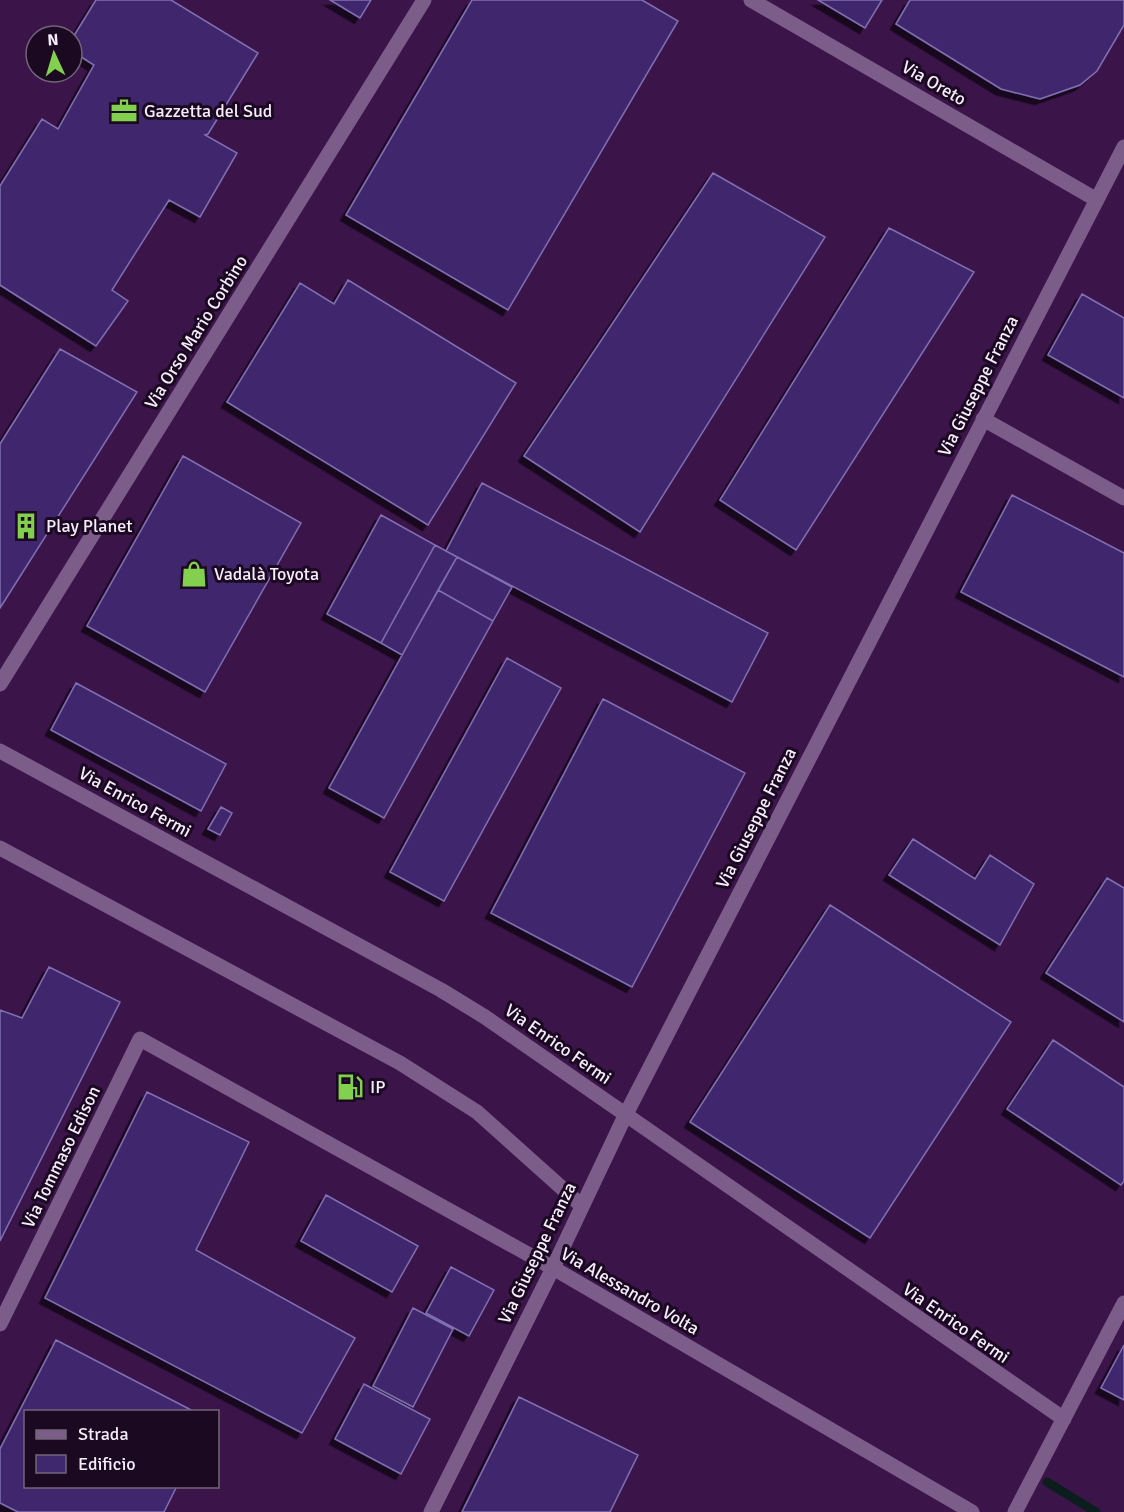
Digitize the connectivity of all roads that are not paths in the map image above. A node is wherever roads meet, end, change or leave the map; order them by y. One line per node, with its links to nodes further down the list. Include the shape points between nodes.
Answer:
1 (424, 0): 7 (street, Via Orso Mario Corbino)
2 (751, 0): 4 (street, Via Oreto)
3 (1124, 147): 4 (street, Via Giuseppe Franza)
4 (1097, 200): 5 (street, Via Giuseppe Franza)
5 (983, 419): 6 (street); 11 (street, Via Giuseppe Franza)
6 (1124, 498)
7 (0, 684)
8 (0, 751): 11 (street, Via Enrico Fermi, via 441,990 529,1045)
9 (0, 848): 12 (street, via 400,1063 477,1112)
10 (140, 1039): 13 (street, Via Alessandro Volta); 15 (street, Via Tommaso Edison)
11 (625, 1116): 12 (street, Via Giuseppe Franza); 16 (street, Via Enrico Fermi)
12 (582, 1206): 13 (street, Via Giuseppe Franza)
13 (553, 1268): 17 (street, Via Giuseppe Franza); 18 (street, Via Alessandro Volta)
14 (1124, 1303): 16 (street)
15 (0, 1324)
16 (1064, 1419): 19 (street)
17 (430, 1512)
18 (972, 1512)
19 (1015, 1512)

